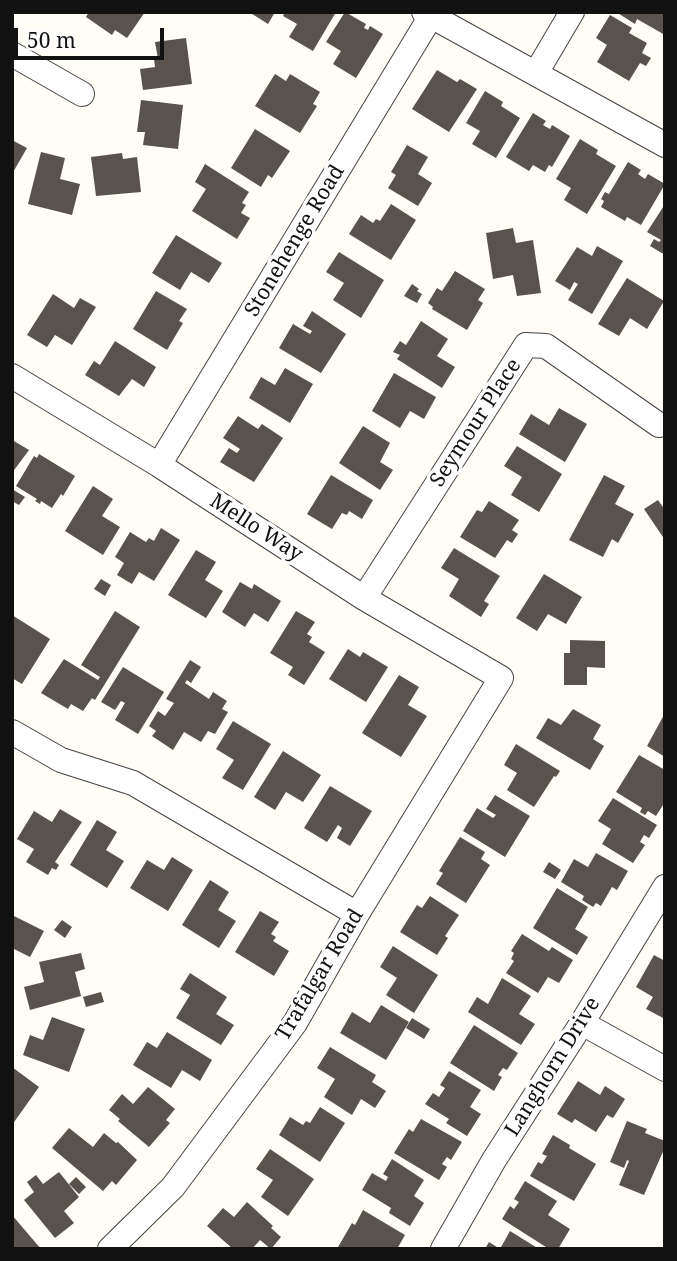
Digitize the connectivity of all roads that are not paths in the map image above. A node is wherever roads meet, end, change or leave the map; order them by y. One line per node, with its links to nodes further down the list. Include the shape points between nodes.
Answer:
1 (572, 12): 4 (street)
2 (428, 14): 4 (street); 9 (street, Stonehenge Road)
3 (12, 54): 5 (street)
4 (536, 73): 6 (street)
5 (82, 94)
6 (665, 145)
7 (12, 376): 9 (street, Mello Way)
8 (659, 425): 10 (street, Seymour Place, via 546,346 526,345)
9 (159, 465): 10 (street, Mello Way)
10 (363, 598): 11 (street, Mello Way)
11 (501, 678): 14 (street, Trafalgar Road)
12 (12, 732): 14 (street, via 61,760 133,783)
13 (665, 887): 15 (street, Langhorn Drive)
14 (357, 914): 17 (street, Trafalgar Road, via 296,1023 173,1187)
15 (582, 1023): 16 (street); 18 (street, Langhorn Drive)
16 (665, 1069)
17 (110, 1249)
18 (443, 1249)

